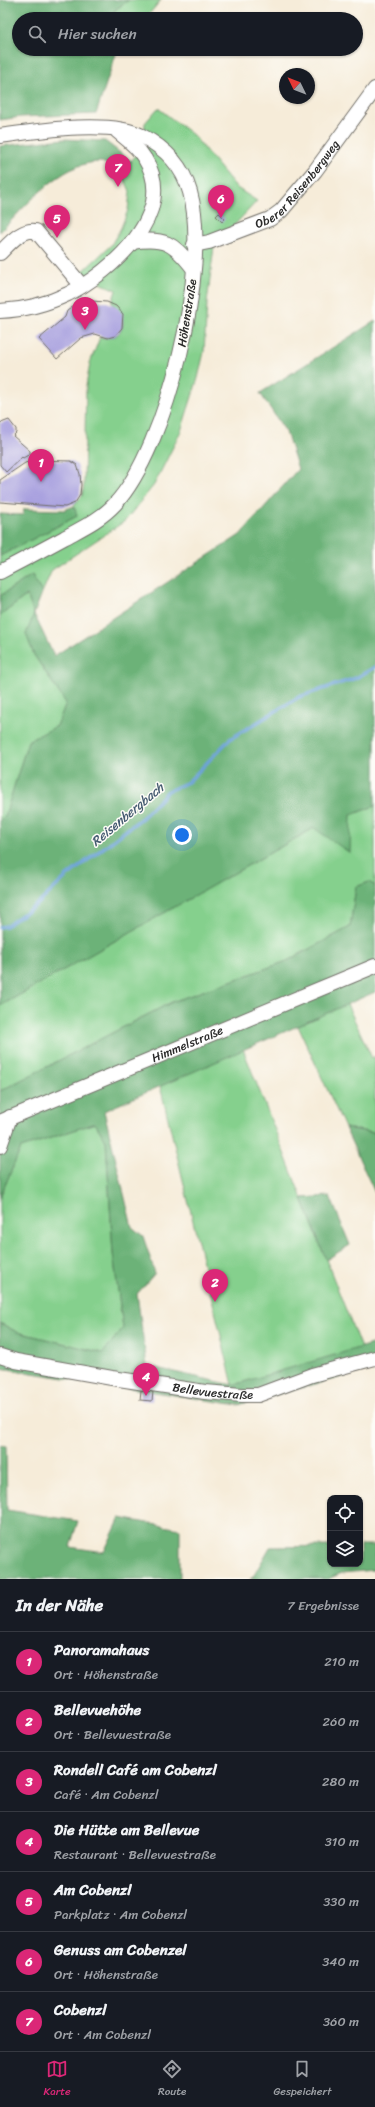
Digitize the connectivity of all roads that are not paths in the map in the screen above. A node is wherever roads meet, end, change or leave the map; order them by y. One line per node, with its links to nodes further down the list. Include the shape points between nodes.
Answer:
1 (375, 89): 5 (street, Oberer Reisenbergweg, via 281,211 270,219 209,242)
2 (114, 128): 3 (street, Höhenstraße); 4 (street, via 132,142 145,159 153,185 153,201 148,218); 5 (street, Höhenstraße, via 141,135 168,154 181,170 192,201)
3 (0, 136)
4 (132, 242): 7 (street, via 151,240 169,244 182,253); 8 (street, via 110,266)
5 (194, 245): 7 (street, Höhenstraße)
6 (0, 253): 8 (street, via 21,234 31,230 40,233)
7 (194, 268): 10 (street, Höhenstraße, via 181,351 153,440 127,490 99,519)
8 (82, 286): 9 (street, via 51,301)
9 (0, 311)
10 (0, 572)
11 (375, 966): 12 (street, Himmelstraße)
12 (5, 1120): 13 (street)
13 (0, 1146)
14 (0, 1356): 15 (street, Bellevuestraße, via 112,1378 217,1394 242,1395 258,1395 312,1375)
15 (375, 1358)

